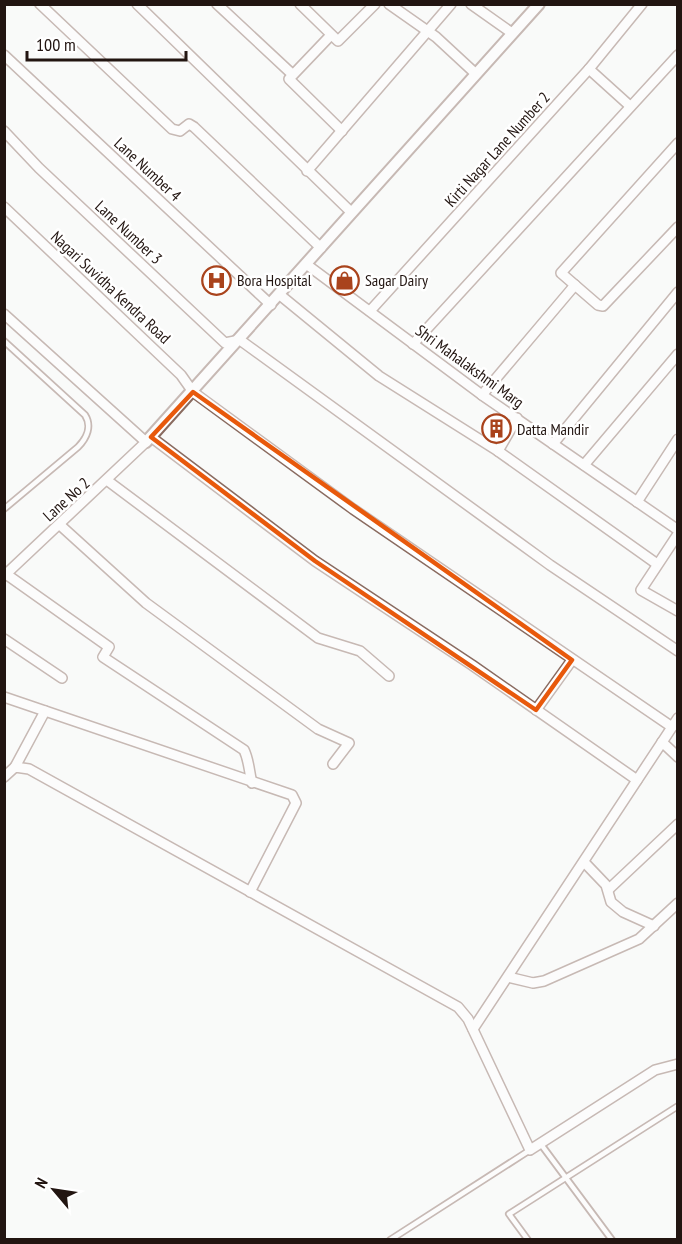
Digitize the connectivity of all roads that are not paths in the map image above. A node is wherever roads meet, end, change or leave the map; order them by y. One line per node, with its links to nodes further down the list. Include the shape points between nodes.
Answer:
1 (40, 4): 27 (street, via 172,129 180,131 191,125)
2 (137, 4): 23 (street)
3 (216, 4): 17 (street)
4 (300, 4): 13 (street)
5 (375, 4): 13 (street, via 341,40)
6 (389, 4): 11 (street)
7 (451, 4): 11 (street)
8 (471, 4): 12 (street)
9 (538, 4): 12 (street)
10 (642, 4): 16 (street, Kirti Nagar Lane Number 2)
11 (427, 31): 18 (street); 20 (street)
12 (512, 33): 18 (street)
13 (331, 35): 17 (street)
14 (678, 54): 19 (street)
15 (4, 55): 32 (street, Lane Number 4)
16 (589, 69): 19 (street); 33 (street, Kirti Nagar Lane Number 2)
17 (292, 74): 20 (street, via 289,79)
18 (476, 74): 25 (street)
19 (630, 106): 37 (street)
20 (342, 130): 23 (street)
21 (4, 131): 35 (street, Lane Number 3, via 225,343)
22 (678, 142): 29 (street, via 561,273)
23 (307, 171): 25 (street)
24 (4, 207): 39 (street, Nagari Suvidha Kendra Road, via 181,375)
25 (351, 212): 27 (street)
26 (678, 226): 29 (street, via 608,303 598,305)
27 (321, 248): 28 (street)
28 (306, 264): 31 (street); 33 (street, Shri Mahalakshmi Marg)
29 (575, 285): 40 (street)
30 (678, 292): 44 (street)
31 (280, 294): 32 (street); 45 (street, via 379,376)
32 (271, 305): 35 (street)
33 (370, 311): 37 (street, Shri Mahalakshmi Marg)
34 (4, 314): 43 (street)
35 (240, 340): 39 (street); 58 (street, via 550,565)
36 (4, 341): 50 (lane, via 85,415 89,426 78,447)
37 (413, 344): 40 (street, Shri Mahalakshmi Marg)
38 (678, 354): 46 (street)
39 (193, 392): 43 (street); 59 (street, Nagari Suvidha Kendra Road, via 353,509)
40 (482, 395): 41 (street, Shri Mahalakshmi Marg)
41 (517, 418): 44 (street, Shri Mahalakshmi Marg); 45 (street)
42 (678, 439): 49 (street)
43 (149, 440): 47 (street, Lane No 2); 63 (street, via 315,561)
44 (553, 444): 46 (street, Shri Mahalakshmi Marg)
45 (498, 451): 54 (street)
46 (584, 465): 49 (street, Shri Mahalakshmi Marg)
47 (108, 481): 52 (street, Lane No 2); 60 (street, via 318,638 360,651)
48 (4, 498): 50 (lane)
49 (637, 502): 53 (street, Shri Mahalakshmi Marg)
50 (10, 504): 51 (lane)
51 (4, 509)
52 (60, 525): 55 (street, Lane No 2); 69 (street, via 146,603 318,729 349,743)
53 (678, 532): 54 (street)
54 (657, 564): 56 (street, via 641,590)
55 (5, 575): 73 (street, via 109,647 103,657 244,750 250,762)
56 (678, 611)
57 (4, 639): 61 (street)
58 (678, 651)
59 (572, 660): 63 (street); 66 (street, Nagari Suvidha Kendra Road)
60 (389, 676)
61 (62, 678)
62 (4, 697): 64 (street)
63 (536, 710): 72 (street)
64 (45, 711): 70 (street); 73 (street)
65 (678, 718): 66 (street)
66 (672, 728): 67 (street)
67 (662, 742): 68 (street); 72 (street)
68 (678, 757)
69 (333, 764)
70 (15, 767): 71 (street); 77 (street, via 29,769)
71 (4, 777)
72 (637, 780): 75 (street)
73 (252, 783): 77 (street, via 289,793 296,803)
74 (678, 824): 76 (street)
75 (584, 862): 76 (street); 80 (street)
76 (609, 889): 79 (street, via 608,898 620,910)
77 (250, 892): 81 (street, via 453,1005)
78 (678, 903): 79 (street)
79 (654, 926): 80 (street, via 639,939 539,983)
80 (508, 977): 81 (street)
81 (473, 1029): 85 (street)
82 (676, 1065): 84 (street, via 655,1070)
83 (678, 1106): 86 (lane)
84 (540, 1143): 85 (street); 86 (lane)
85 (530, 1150): 87 (lane)
86 (567, 1179): 88 (lane, via 509,1214); 89 (lane)
87 (390, 1239)
88 (528, 1239)
89 (612, 1239)

